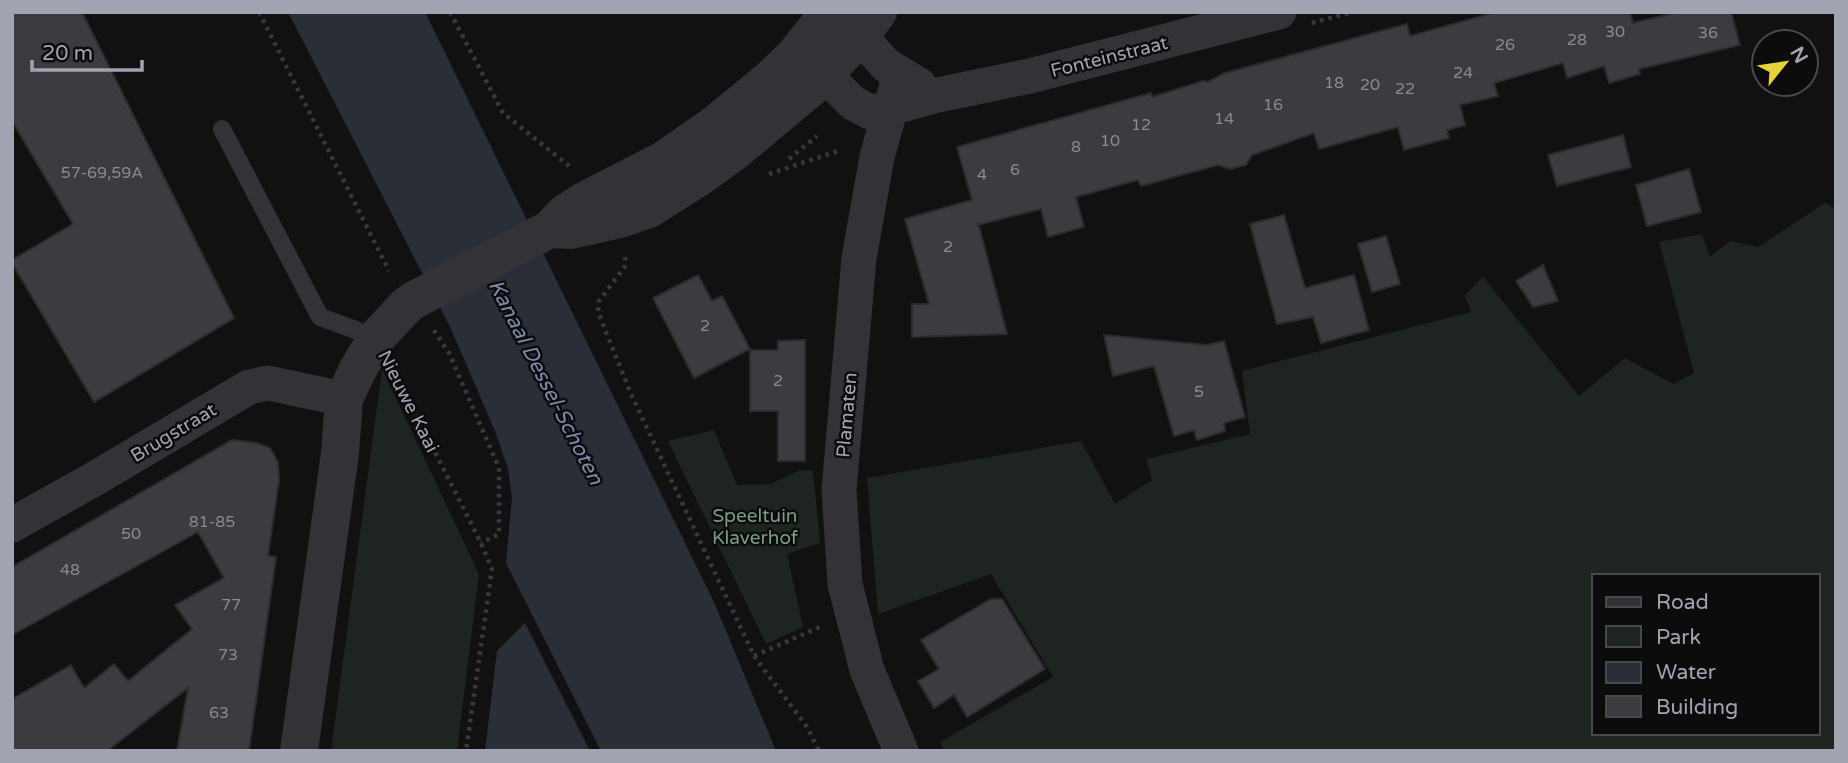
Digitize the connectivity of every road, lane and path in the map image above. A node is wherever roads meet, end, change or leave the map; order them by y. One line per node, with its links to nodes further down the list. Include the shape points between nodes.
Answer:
1 (259, 12): 14 (path)
2 (450, 12): 11 (path, via 503,113)
3 (829, 12): 6 (street)
4 (1279, 12): 8 (street, Fonteinstraat)
5 (859, 20): 6 (street); 7 (street, via 886,65)
6 (813, 61): 9 (street, Fonteinstraat, via 853,103); 14 (street, via 734,152 649,209 570,230 543,232)
7 (901, 74): 8 (street); 9 (street, Plamaten)
8 (938, 95): 9 (street, Fonteinstraat)
9 (887, 123): 12 (path, via 858,144); 19 (street, Plamaten, via 859,258 839,490 845,584)
10 (222, 129): 15 (lane, via 320,317)
11 (574, 169)
12 (768, 174)
13 (625, 255): 20 (path, via 625,265 599,301 598,312 631,394)
14 (416, 300): 15 (street); 18 (path, via 449,353 499,468 499,534)
15 (367, 334): 16 (street, Nieuwe Kaai); 18 (path, Nieuwe Kaai)
16 (344, 399): 17 (street, Brugstraat, via 268,383 248,387); 21 (street, Nieuwe Kaai)
17 (12, 525)
18 (481, 542): 22 (path, Nieuwe Kaai, via 492,569)
19 (853, 613): 20 (path); 24 (street, Plamaten, via 867,670)
20 (754, 656): 23 (path, via 807,727)
21 (299, 751)
22 (466, 751)
23 (819, 751)
24 (901, 751)

